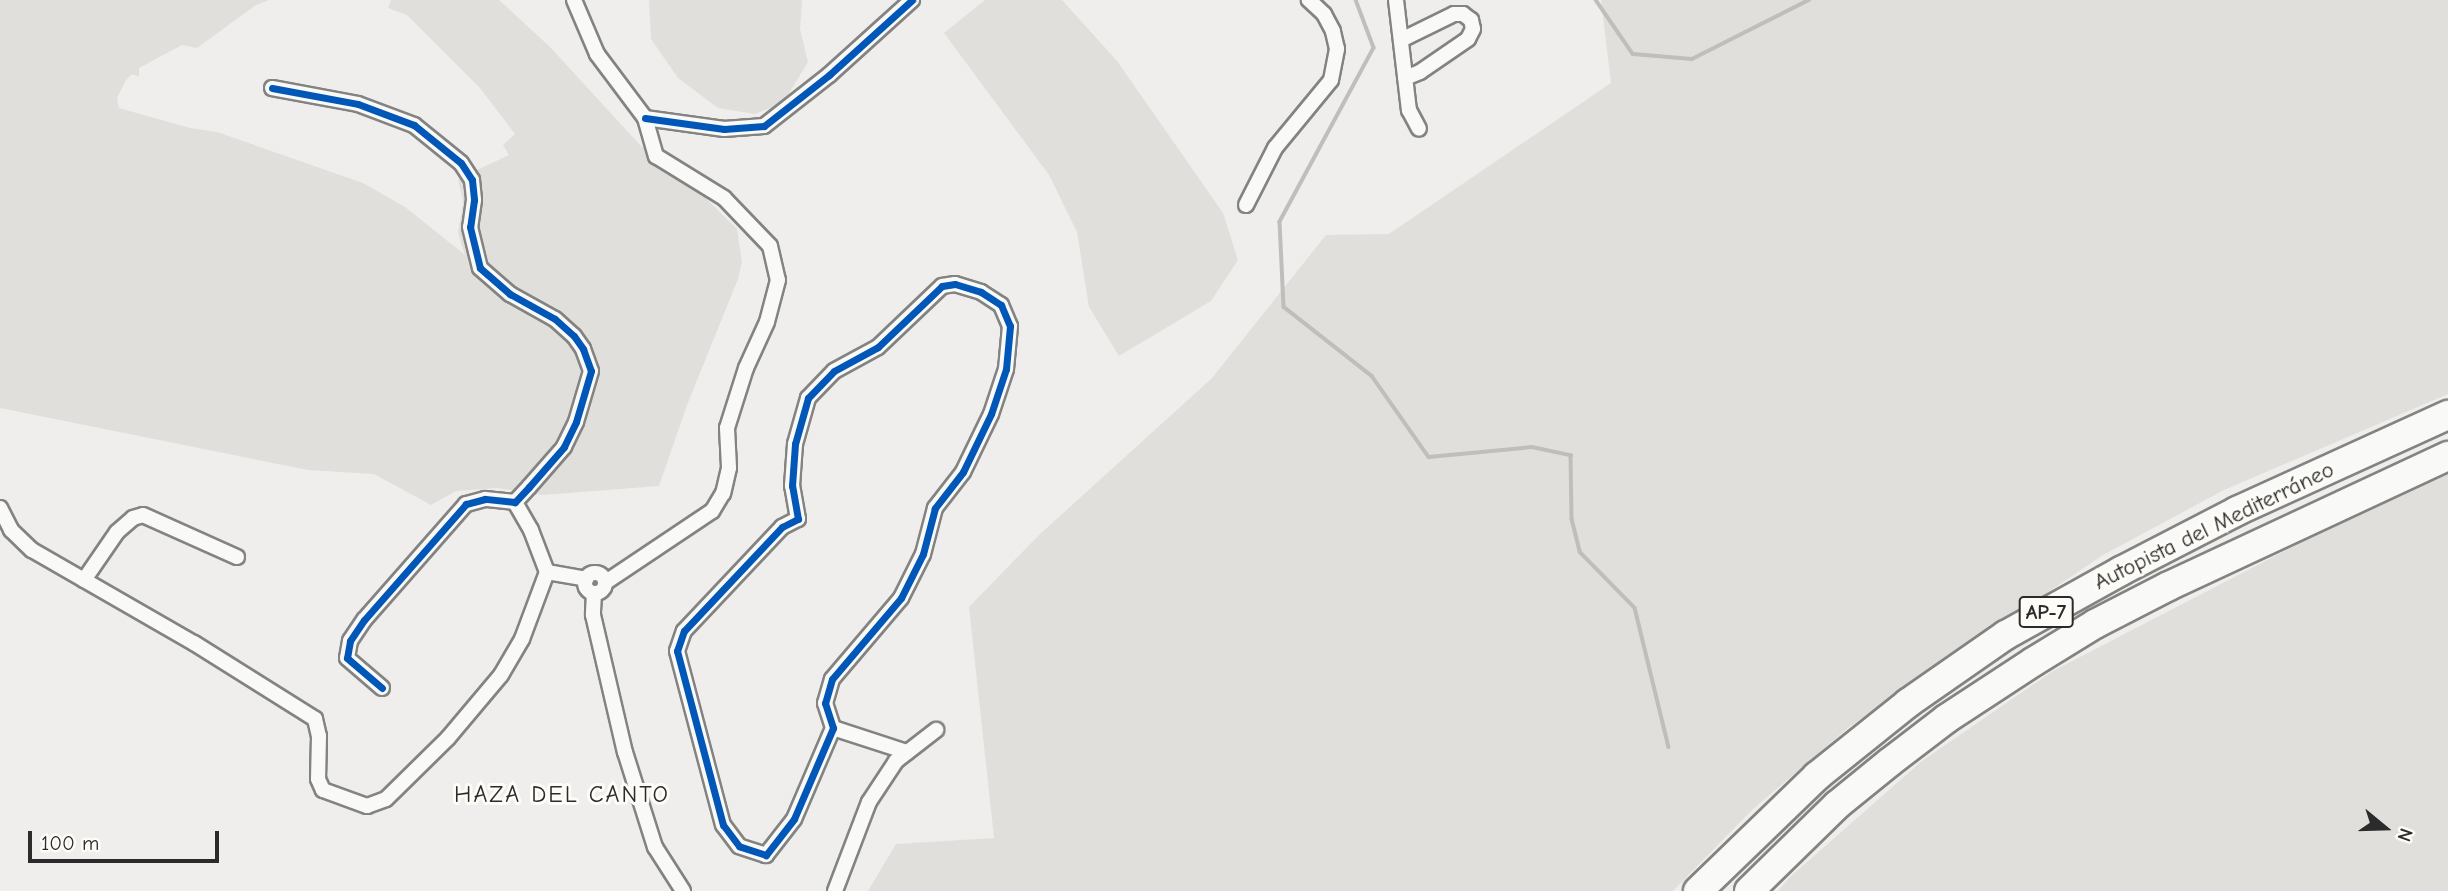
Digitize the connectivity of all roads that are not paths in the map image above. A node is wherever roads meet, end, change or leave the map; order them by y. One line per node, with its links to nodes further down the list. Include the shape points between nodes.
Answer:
1 (575, 0): 8 (street, via 597,54)
2 (912, 0): 8 (street, via 764,126 724,129)
3 (1308, 0): 10 (street, via 1333,31 1337,49 1331,80 1275,148)
4 (1396, 0): 5 (street)
5 (1401, 40): 6 (street); 6 (street, via 1454,14 1471,20 1473,29 1468,39)
6 (1405, 78): 9 (street, via 1409,110)
7 (272, 88): 13 (street, via 358,104 414,125 461,163 472,180 470,227 480,268 510,294 555,319 583,349 591,371 576,422 564,447)
8 (645, 118): 19 (street, via 656,156 724,198 770,246 778,280 727,428 729,468 723,493 712,511)
9 (1419, 130)
10 (1246, 205)
11 (2448, 415): 27 (highway, Autopista del Mediterráneo / AP-7, via 2237,511 2006,635 1908,703 1818,776)
12 (2448, 456): 28 (highway, Autopista del Mediterráneo / AP-7, via 2169,586 2033,662 1890,762 1837,805)
13 (515, 502): 16 (street); 21 (street, via 485,499 466,504 364,620 350,641 347,658)
14 (0, 508): 18 (street, via 11,530 32,550)
15 (237, 557): 18 (street, via 143,515 117,532)
16 (547, 572): 17 (street); 18 (street, via 522,639 501,676 448,738 386,799 367,806 323,790 318,779 315,719)
17 (586, 579): 19 (street, via 597,573); 20 (street, via 586,588)
18 (84, 580)
19 (606, 582): 20 (street)
20 (594, 593): 25 (street, via 593,615 625,752 655,848)
21 (382, 688)
22 (833, 729): 22 (street, via 825,703 832,679 901,598 923,554 934,508 963,472 1006,369 1010,326 1001,305 981,292 955,284 942,286 878,346 834,371 808,398 795,444 792,486 798,519 782,527 738,571 684,631 677,651 723,825 739,846 766,855 794,819); 24 (street)
23 (936, 730): 24 (street)
24 (907, 752): 26 (street, via 869,802)
25 (683, 891)
26 (835, 891)
27 (1698, 891)
28 (1749, 891)

